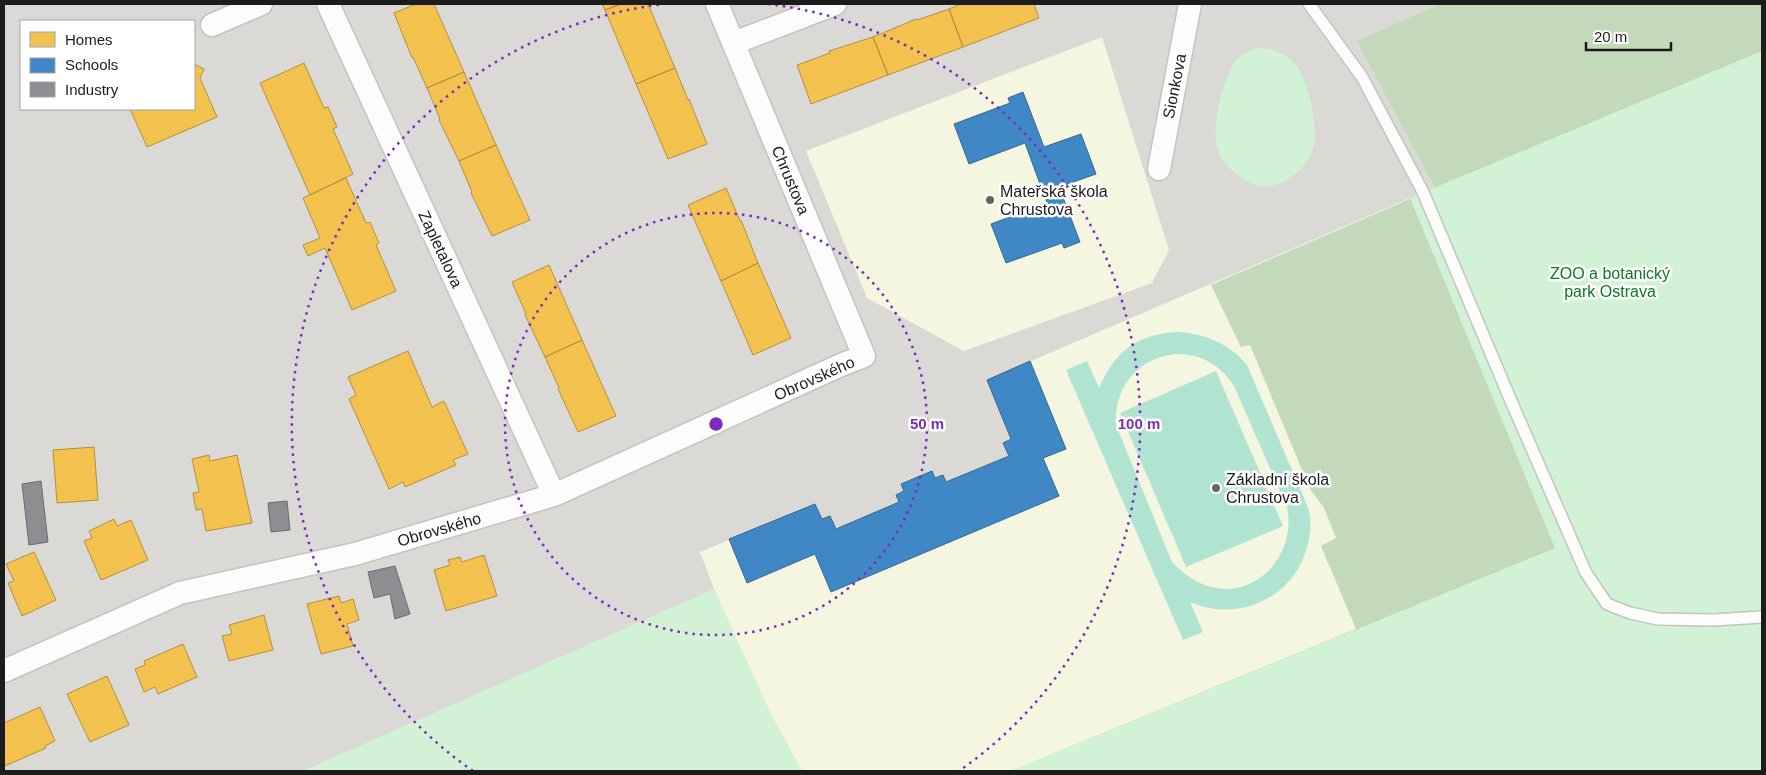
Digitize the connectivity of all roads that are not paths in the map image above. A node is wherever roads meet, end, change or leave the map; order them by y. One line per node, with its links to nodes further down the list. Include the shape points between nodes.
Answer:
1 (261, 4): 7 (street)
2 (328, 4): 11 (street, Zapletalova)
3 (717, 4): 8 (street, Chrustova)
4 (835, 4): 8 (street)
5 (1190, 4): 9 (street, Sionkova)
6 (1309, 4): 12 (lane, via 1362,77 1423,192 1586,573 1607,604 1658,619)
7 (212, 26)
8 (734, 43): 10 (street, Chrustova)
9 (1159, 169)
10 (864, 356): 11 (street, Obrovského)
11 (554, 495): 13 (street, Obrovského, via 355,554 180,593)
12 (1762, 617)
13 (4, 670)

